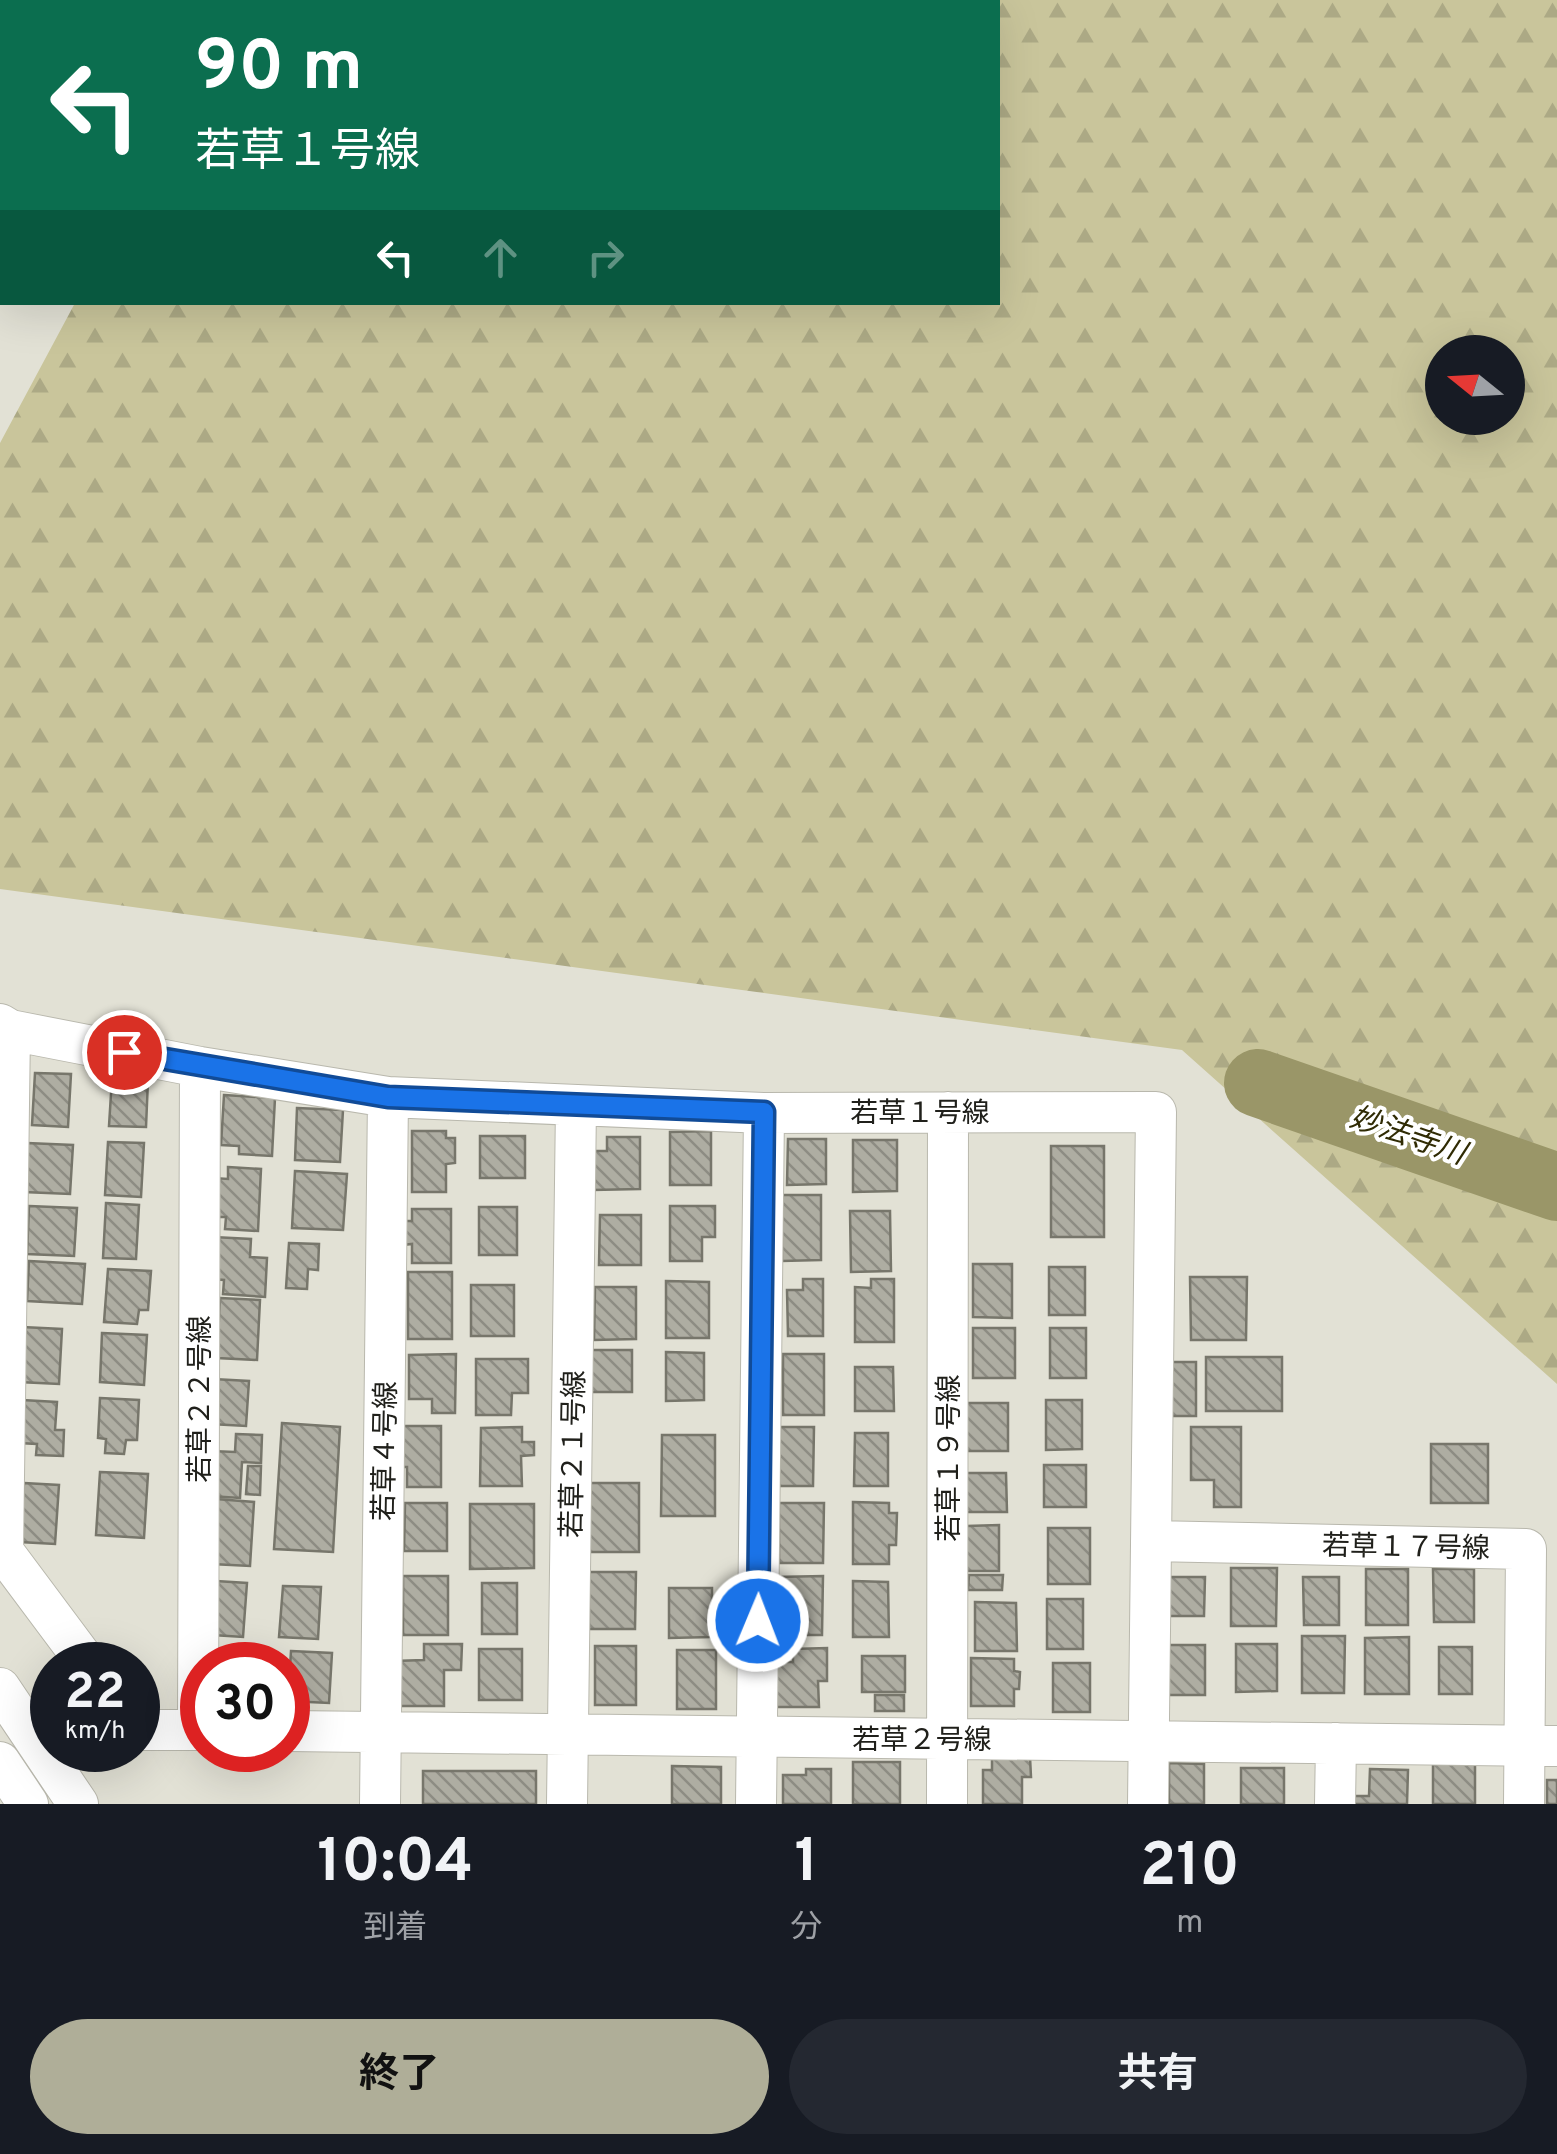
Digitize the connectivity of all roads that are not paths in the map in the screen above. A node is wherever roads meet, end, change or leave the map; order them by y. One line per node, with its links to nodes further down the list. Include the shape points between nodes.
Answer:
1 (5, 1027): 2 (street, 若草１号線); 8 (street)
2 (200, 1067): 3 (street, 若草１号線); 10 (street, 若草２２号線)
3 (388, 1097): 4 (street, 若草１号線); 13 (street, 若草４号線)
4 (576, 1105): 5 (street, 若草１号線); 14 (street, 若草２１号線)
5 (764, 1112): 6 (street, 若草１号線); 15 (street)
6 (948, 1112): 7 (street, 若草１号線, via 1156,1112); 16 (street, 若草１９号線)
7 (1151, 1541): 17 (street, 若草１号線); 19 (street, 若草１７号線, via 1526,1549)
8 (2, 1549): 9 (street)
9 (71, 1642)
10 (200, 1642)
11 (0, 1688): 22 (street)
12 (310, 1731): 13 (street, 若草２号線)
13 (381, 1732): 14 (street, 若草２号線); 23 (street, 若草４号線)
14 (568, 1735): 15 (street, 若草２号線); 24 (street, 若草２１号線)
15 (756, 1738): 16 (street, 若草２号線); 25 (street)
16 (948, 1739): 17 (street, 若草２号線); 26 (street, 若草１９号線)
17 (1149, 1740): 18 (street, 若草２号線); 27 (street, 若草１号線)
18 (1336, 1742): 19 (street, 若草２号線); 28 (street)
19 (1541, 1745): 29 (street, 若草１７号線)
20 (0, 1762): 21 (street)
21 (28, 1804)
22 (78, 1804)
23 (380, 1804)
24 (567, 1804)
25 (756, 1804)
26 (947, 1804)
27 (1148, 1804)
28 (1335, 1804)
29 (1524, 1804)

